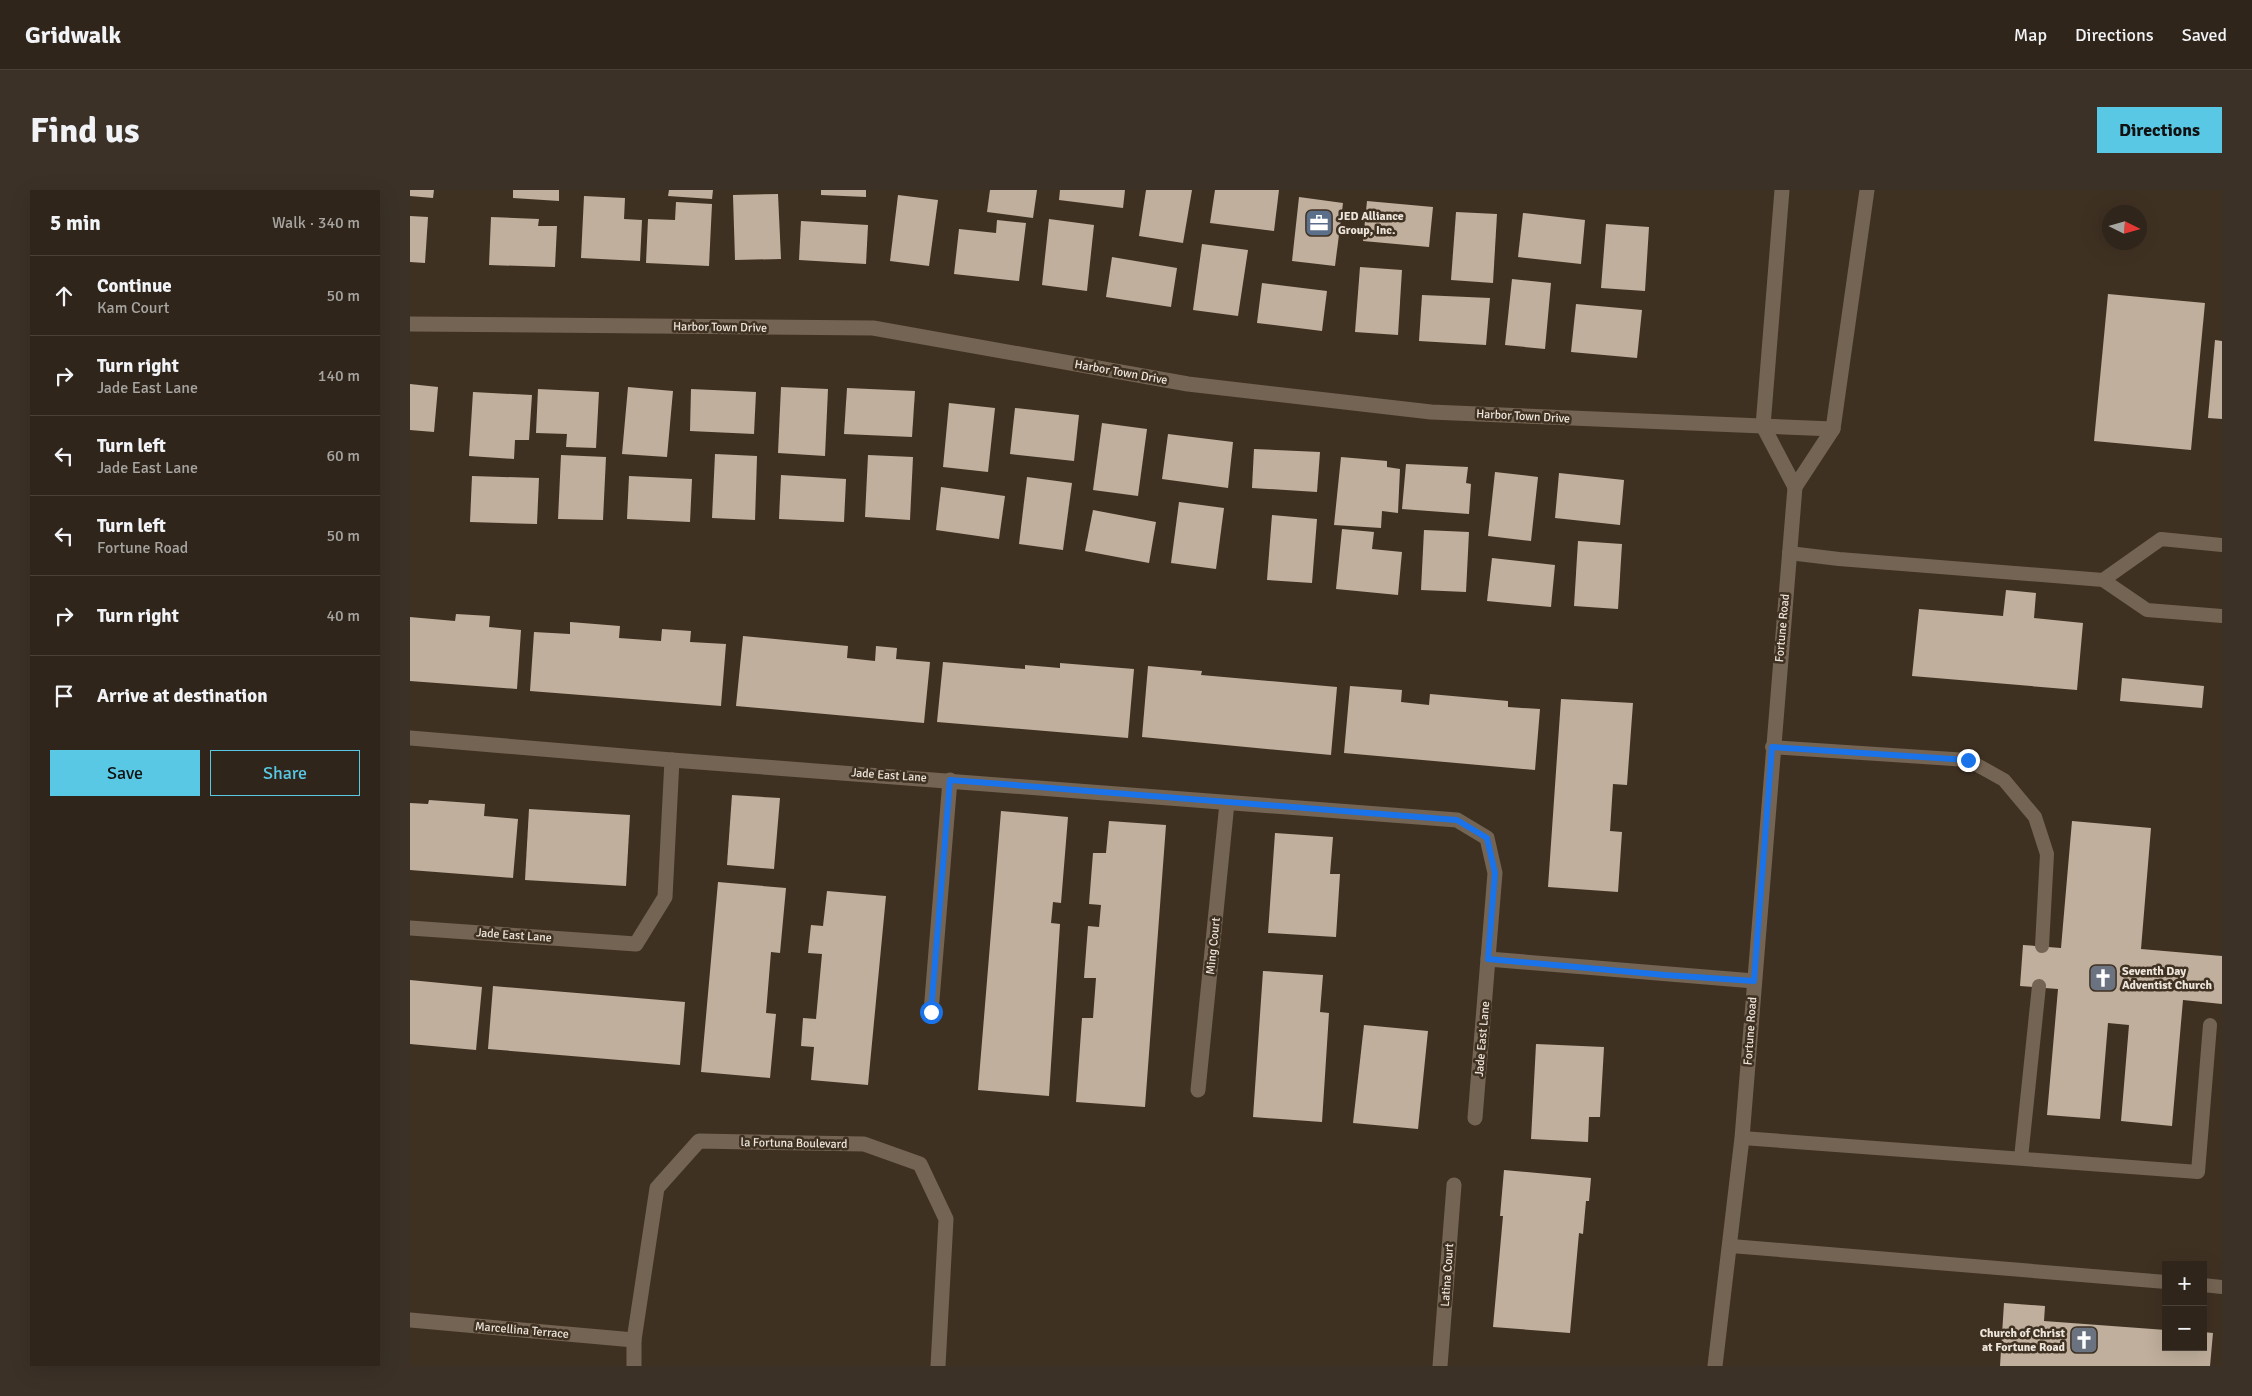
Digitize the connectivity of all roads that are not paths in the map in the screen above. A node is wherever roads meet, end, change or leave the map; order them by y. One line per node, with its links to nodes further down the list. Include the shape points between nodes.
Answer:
1 (1782, 190): 4 (street)
2 (1867, 190): 5 (street, Fortune Road)
3 (410, 324): 4 (street, Harbor Town Drive, via 873,328 1188,384 1431,412)
4 (1763, 426): 5 (street, Harbor Town Drive); 6 (street)
5 (1833, 429): 6 (street, Fortune Road)
6 (1795, 487): 8 (street, Fortune Road)
7 (2222, 545): 9 (lane, via 2161,540)
8 (1789, 553): 9 (lane); 12 (street, Fortune Road)
9 (2103, 580): 10 (lane, via 2147,610)
10 (2222, 616)
11 (410, 738): 13 (street, Jade East Lane)
12 (1772, 747): 17 (lane, via 1968,760 2004,780 2035,817 2047,854); 19 (street, Fortune Road)
13 (672, 760): 14 (street, Jade East Lane); 16 (street, Jade East Lane, via 665,897 636,944)
14 (950, 780): 15 (street, Jade East Lane); 21 (street)
15 (1227, 803): 18 (street, Jade East Lane, via 1457,820 1487,838 1495,873); 23 (street, Ming Court)
16 (410, 928)
17 (2042, 946)
18 (1488, 959): 19 (street); 24 (street, Jade East Lane)
19 (1754, 981): 25 (street, Fortune Road)
20 (2039, 986): 26 (lane)
21 (931, 1012)
22 (2210, 1025): 26 (lane, via 2198,1172)
23 (1198, 1090)
24 (1475, 1118)
25 (1742, 1138): 26 (lane); 28 (street, Fortune Road)
26 (2021, 1158)
27 (1454, 1185): 36 (street, Latina Court)
28 (1731, 1246): 29 (lane); 37 (street, Fortune Road)
29 (2162, 1282)
30 (2207, 1286): 31 (lane)
31 (2222, 1287)
32 (410, 1320): 33 (street, Marcellina Terrace)
33 (634, 1340): 34 (street, la Fortuna Boulevard); 35 (street, la Fortuna Boulevard, via 657,1188 699,1141 864,1144 920,1164 946,1219)
34 (634, 1366)
35 (938, 1366)
36 (1440, 1366)
37 (1715, 1366)

